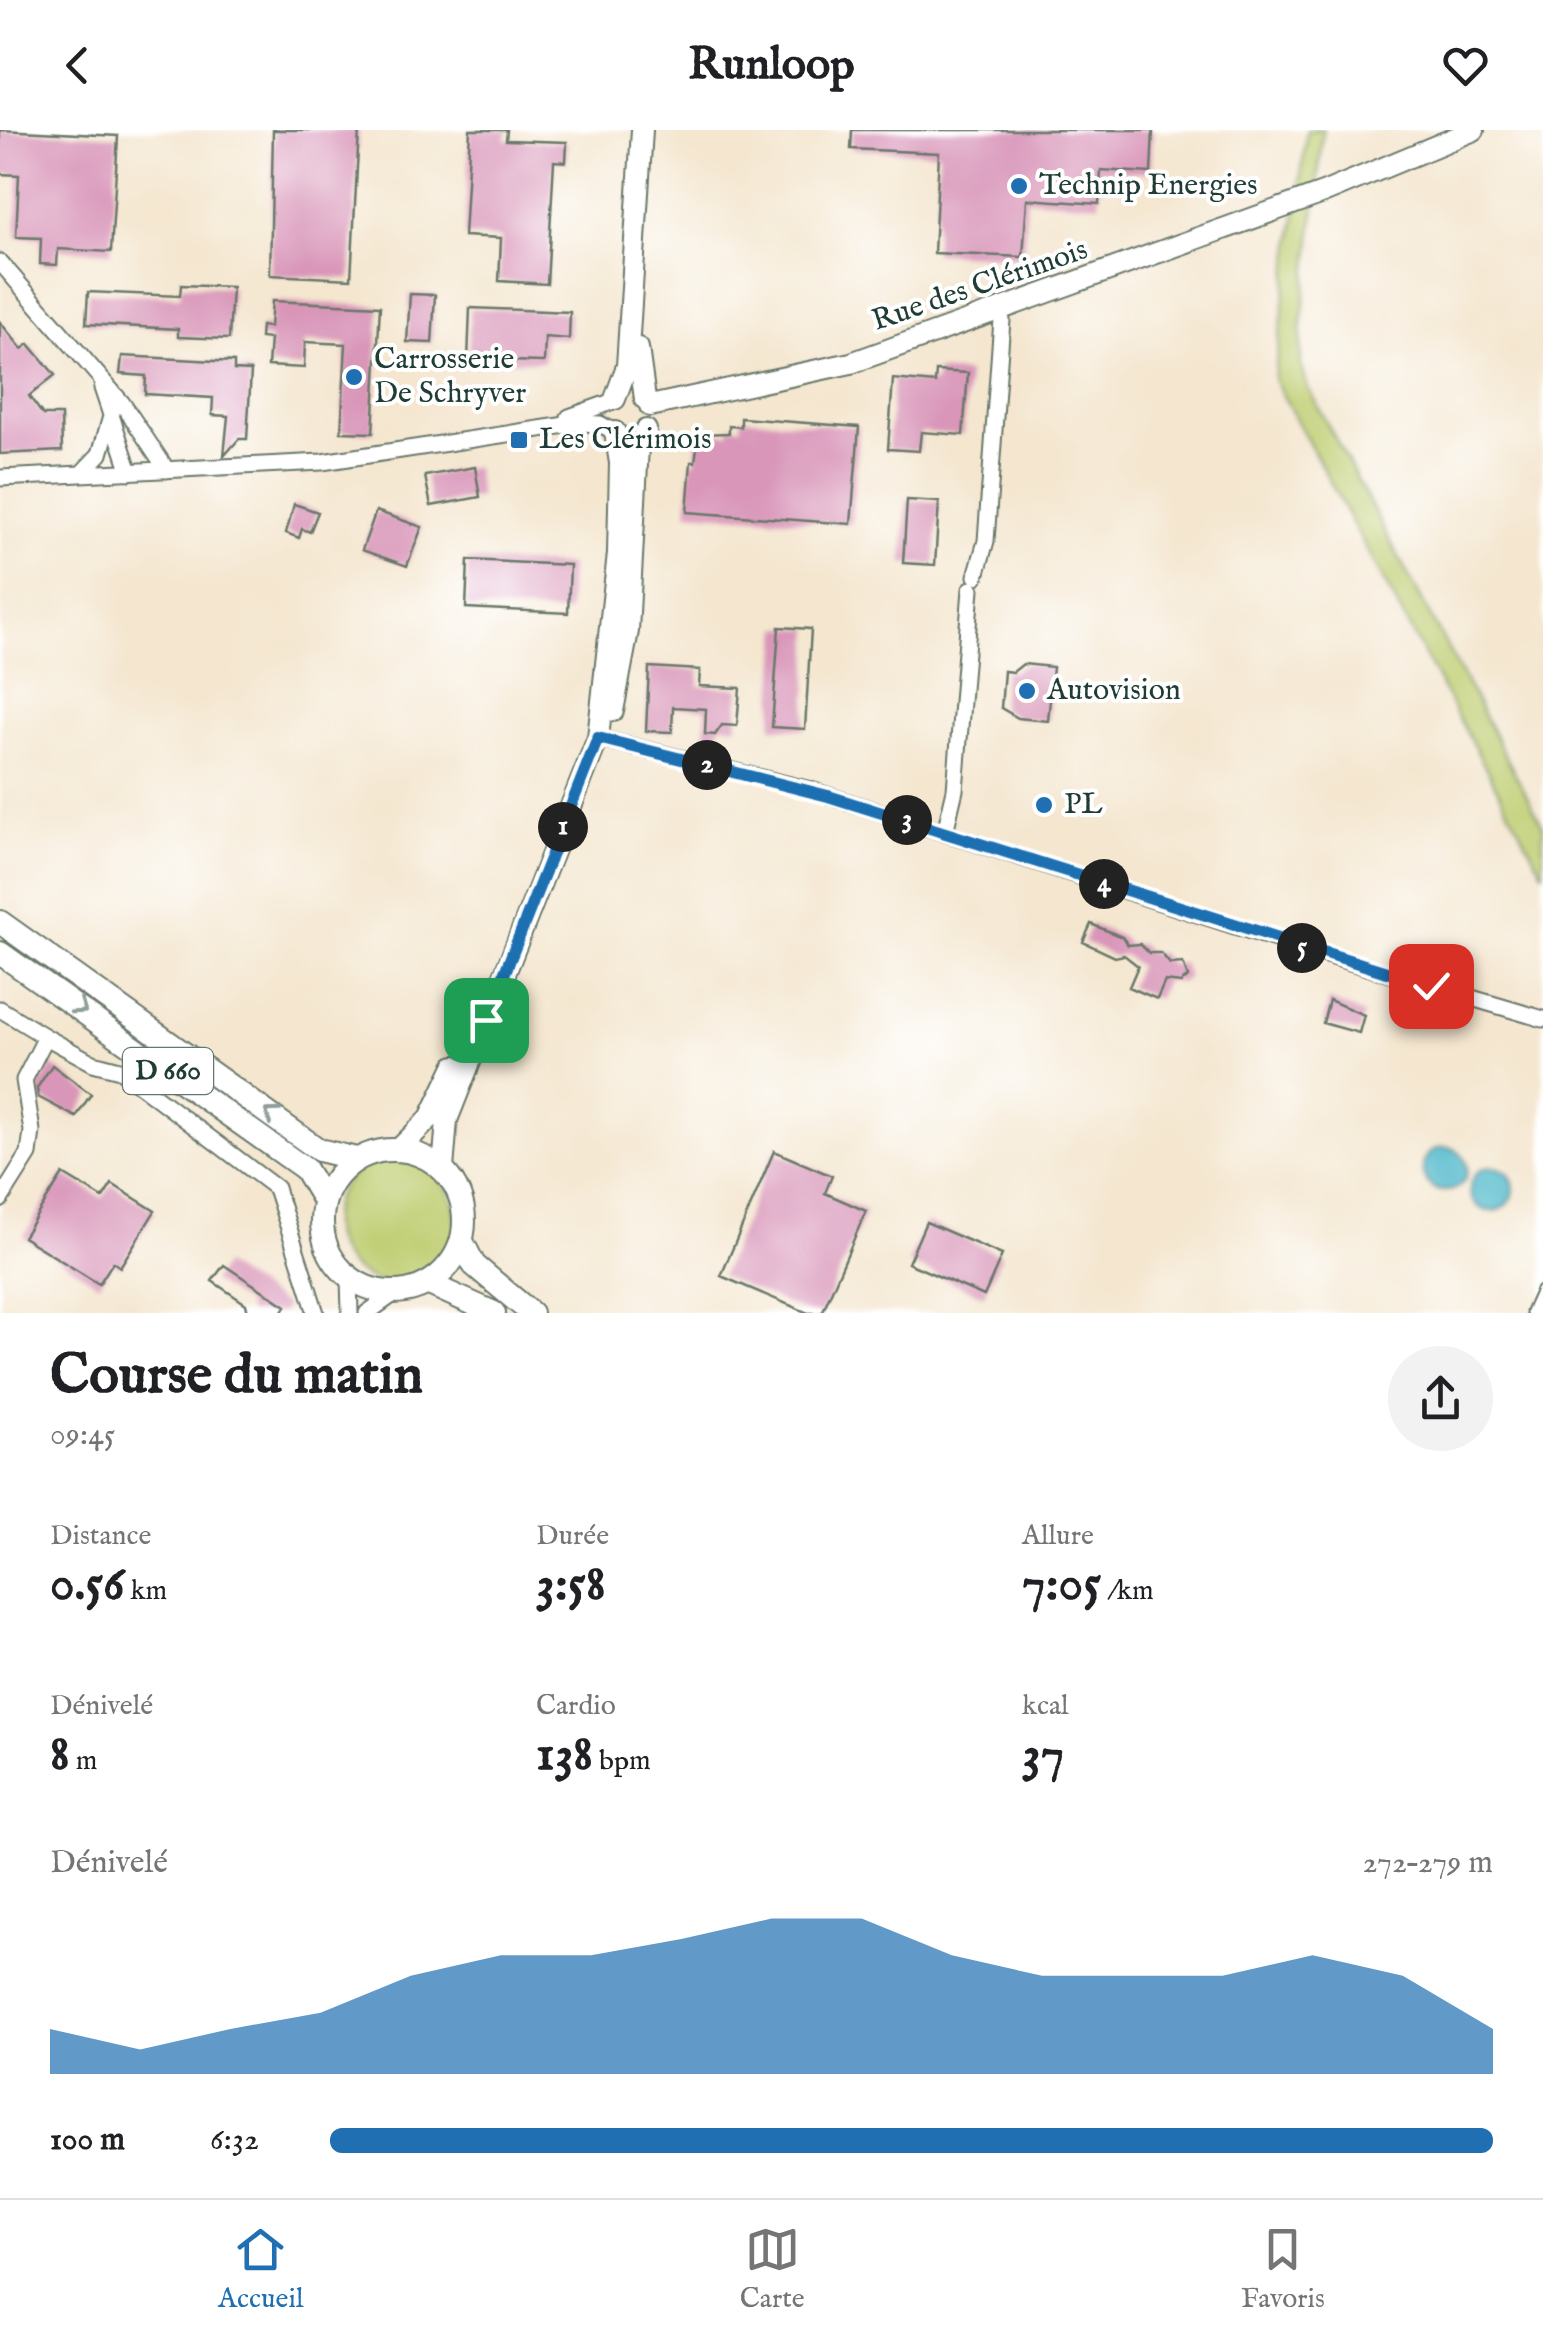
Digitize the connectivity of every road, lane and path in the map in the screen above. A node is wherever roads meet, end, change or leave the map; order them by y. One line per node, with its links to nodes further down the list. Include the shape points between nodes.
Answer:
1 (642, 130): 3 (street)
2 (1474, 130): 5 (street, Rue des Clérimois)
3 (635, 251): 7 (street, via 627,366); 8 (street, via 638,366)
4 (0, 262): 6 (street)
5 (998, 312): 8 (street, Rue des Clérimois, via 851,363); 18 (street, via 986,541 974,583 955,790)
6 (99, 379): 9 (street); 13 (street)
7 (613, 401): 8 (street, via 627,393); 11 (street, via 608,420); 12 (street)
8 (648, 403): 10 (street, via 652,419)
9 (112, 413): 14 (street); 15 (street, via 100,454)
10 (646, 430): 11 (street, via 628,438); 17 (street, via 638,446 628,631 611,722)
11 (615, 432): 12 (street, via 579,423); 17 (street, via 618,553)
12 (448, 444): 13 (street, via 322,462)
13 (166, 470): 14 (street)
14 (130, 472): 15 (street)
15 (81, 474): 16 (street)
16 (0, 478)
17 (598, 738): 18 (street, via 811,790); 19 (street)
18 (945, 832): 23 (street)
19 (524, 919): 25 (street, via 430,1118); 27 (street, via 447,1120)
20 (0, 922): 26 (main road, D 660, one-way to 20, via 319,1150)
21 (0, 953): 29 (main road, D 660, one-way to 29, via 305,1169)
22 (0, 1009): 24 (street)
23 (1543, 1018)
24 (46, 1037): 28 (street, via 24,1080 29,1154); 35 (street, via 120,1070 276,1188)
25 (399, 1149): 26 (main road); 27 (main road)
26 (356, 1159): 29 (main road)
27 (444, 1170): 30 (main road, via 465,1216)
28 (0, 1200)
29 (324, 1201): 31 (main road, via 321,1230)
30 (462, 1241): 32 (main road, via 450,1266); 39 (main road, via 483,1275)
31 (348, 1278): 34 (main road); 36 (street)
32 (429, 1284): 34 (main road); 38 (main road)
33 (1543, 1293): 40 (street)
34 (395, 1294): 37 (street)
35 (316, 1313)
36 (350, 1313)
37 (368, 1313)
38 (494, 1313)
39 (531, 1313)
40 (1534, 1313)

